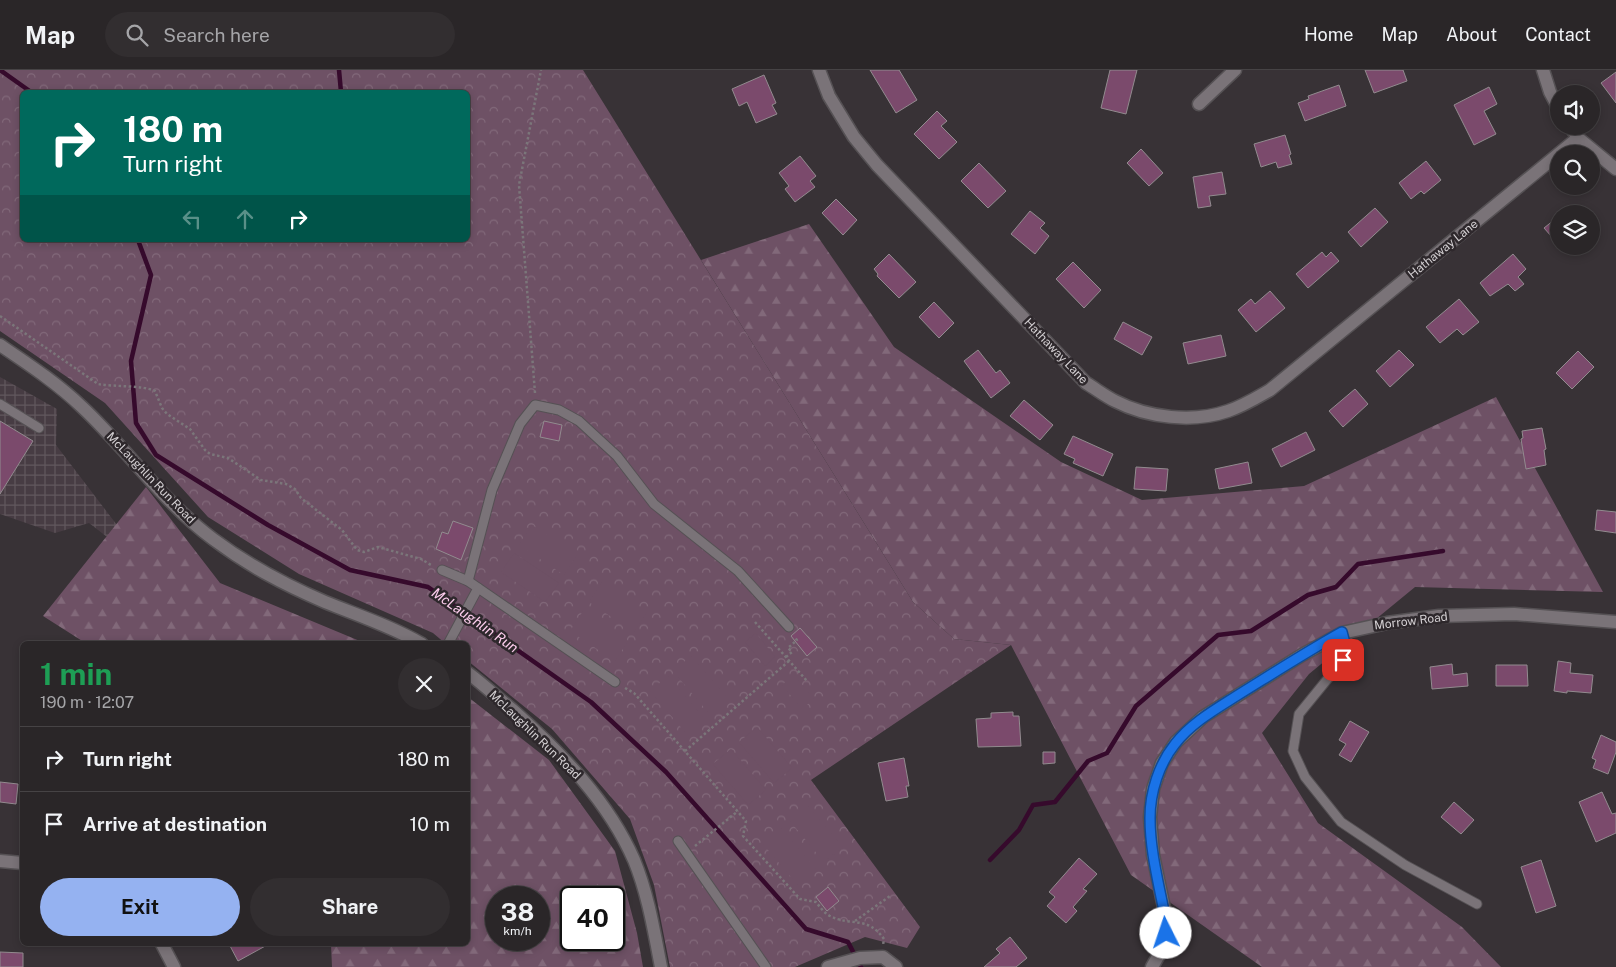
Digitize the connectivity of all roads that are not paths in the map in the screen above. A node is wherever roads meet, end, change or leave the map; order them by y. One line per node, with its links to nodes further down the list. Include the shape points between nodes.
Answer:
1 (819, 70): 7 (street, Hathaway Lane, via 829,96 854,137 877,165 1086,383 1142,412 1177,418 1228,411 1270,390)
2 (1235, 70): 5 (street)
3 (1543, 70): 4 (street)
4 (1550, 92)
5 (1199, 104)
6 (1576, 135): 7 (street)
7 (1578, 138): 8 (street)
8 (1616, 169)
9 (0, 345): 18 (street, McLaughlin Run Road, via 81,406 210,537 267,576)
10 (0, 404): 11 (lane)
11 (38, 428)
12 (442, 570): 13 (lane)
13 (468, 581): 14 (lane); 16 (lane, via 492,490 520,424 535,405 559,410 579,421 617,456 654,504 738,571)
14 (478, 588): 19 (lane); 21 (lane)
15 (1616, 622): 17 (street, Morrow Road, via 1514,614 1440,616)
16 (789, 627)
17 (1342, 632): 25 (lane, via 1346,647 1343,660 1299,714 1293,752 1305,777 1342,822 1405,865); 32 (street, Morrow Road, via 1203,717 1176,742 1162,763 1153,789 1150,817 1153,855 1166,922 1165,944)
18 (416, 641)
19 (450, 641)
20 (470, 675): 29 (street, McLaughlin Run Road, via 555,750 580,776 614,822 643,884)
21 (615, 682)
22 (678, 841): 30 (lane)
23 (0, 861): 24 (street)
24 (20, 863)
25 (1477, 904)
26 (163, 946): 28 (street)
27 (837, 965): 31 (street, via 878,957)
28 (174, 967)
29 (661, 967)
30 (766, 967)
31 (896, 967)
32 (1152, 967)

